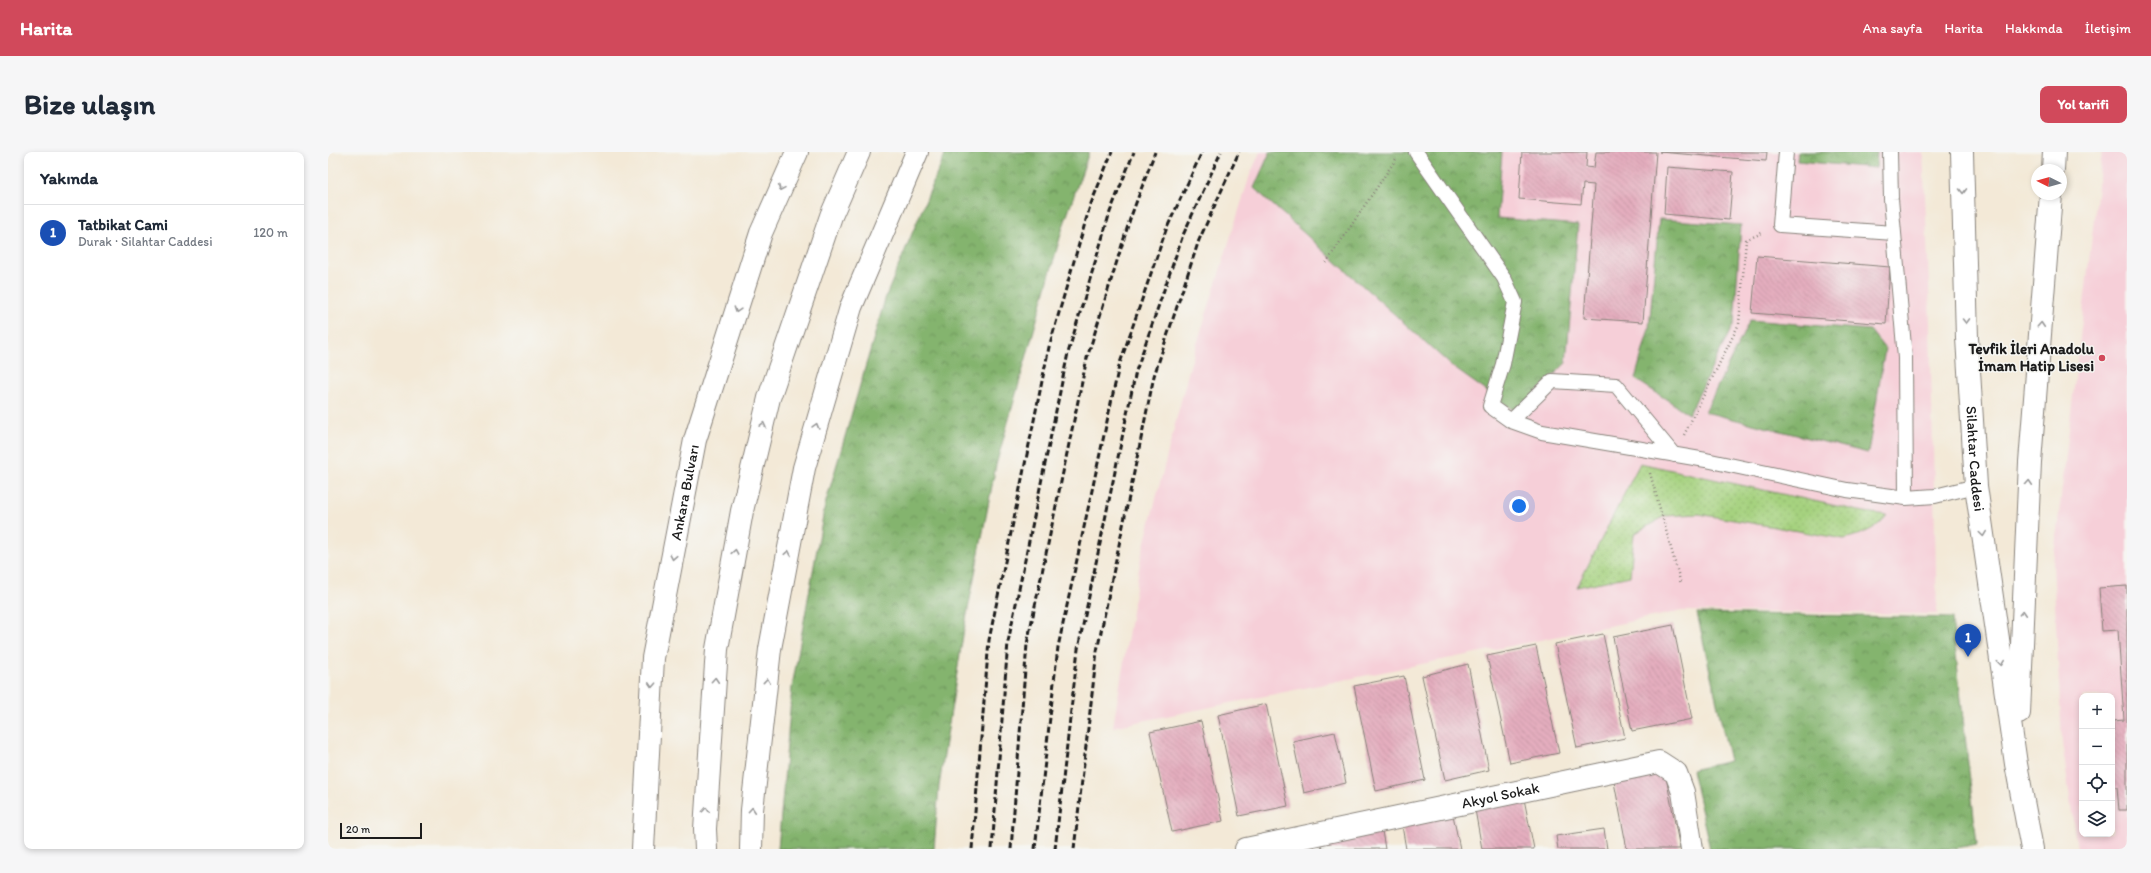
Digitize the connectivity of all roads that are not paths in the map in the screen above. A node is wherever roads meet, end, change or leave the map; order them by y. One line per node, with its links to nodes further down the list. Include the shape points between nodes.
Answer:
1 (797, 152): 17 (main road, Ankara Bulvarı, one-way to 17, via 761,233 695,440 653,658)
2 (859, 152): 18 (main road, one-way to 2, via 705,829 717,649 742,511 769,398 830,216)
3 (917, 152): 19 (main road, one-way to 3, via 752,810 770,649 804,468 851,307)
4 (1416, 152): 12 (lane, via 1504,278 1515,302 1503,364 1490,406)
5 (1786, 152): 11 (lane, via 1780,225)
6 (1890, 152): 11 (lane)
7 (1962, 152): 14 (main road, Silahtar Caddesi, one-way to 14, via 1967,338)
8 (2054, 152): 9 (main road)
9 (2053, 164)
10 (2051, 200): 16 (main road, Silahtar Caddesi, one-way to 10, via 2030,462)
11 (1894, 233): 15 (lane, via 1905,358)
12 (1511, 421): 13 (lane, via 1572,439); 13 (lane, via 1552,380 1616,385)
13 (1674, 455): 15 (lane, via 1847,490)
14 (1976, 486): 15 (lane, via 1935,496); 16 (main road, Silahtar Caddesi, one-way to 16)
15 (1906, 498)
16 (2016, 764): 22 (main road, Silahtar Caddesi)
17 (643, 849)
18 (706, 849)
19 (751, 849)
20 (1246, 849): 21 (main road, Akyol Sokak, via 1659,762 1676,774 1683,792)
21 (1692, 849)
22 (2032, 849)

